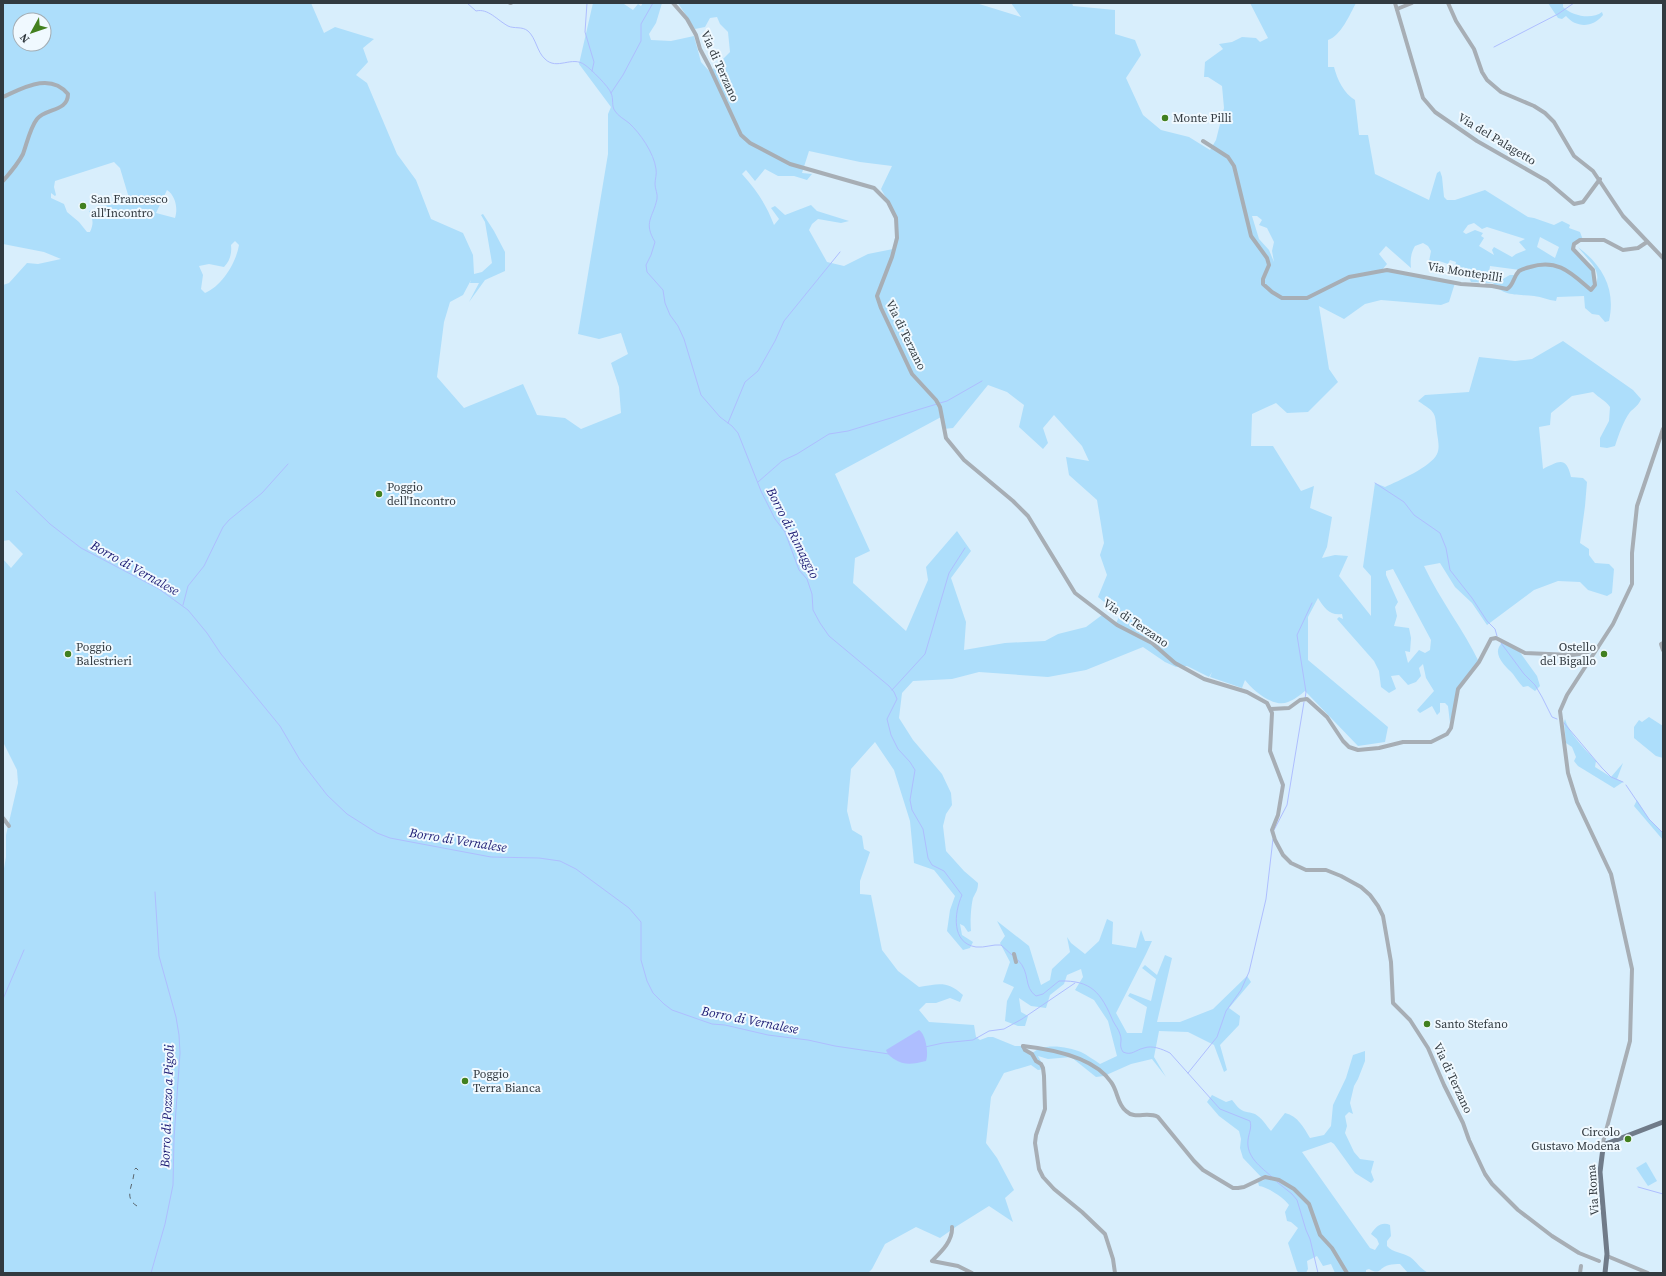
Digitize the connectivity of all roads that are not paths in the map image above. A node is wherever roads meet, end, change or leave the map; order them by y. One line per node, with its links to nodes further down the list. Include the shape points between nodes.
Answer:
1 (673, 3): 16 (street, Via di Terzano, via 696,35 740,135 790,164 874,188 888,202 896,218 897,238 877,296 912,374 940,407 946,438 964,460 1028,516 1075,593 1117,625 1152,643 1175,663 1204,679 1247,692 1267,703)
2 (1395, 3): 5 (street, Via del Palagetto)
3 (1412, 3): 5 (street)
4 (1448, 3): 8 (street, via 1474,49 1487,80 1501,92 1545,113 1558,127 1574,156)
5 (1397, 9): 8 (street, Via del Palagetto, via 1423,98 1435,112 1477,142 1547,181 1574,204 1583,202)
6 (3, 97): 9 (street, via 34,83 46,82 68,94 65,103 36,120 19,160)
7 (1202, 141): 10 (street, Via Montepilli, via 1228,157 1234,166 1251,236 1269,265 1263,284 1282,298 1307,298 1349,277 1386,270 1461,284 1507,289 1520,270 1536,265 1560,266 1591,290 1595,285 1593,270 1573,250 1574,244 1580,240 1604,240 1622,250 1638,248)
8 (1600, 179): 10 (street, via 1622,216)
9 (3, 181)
10 (1647, 242): 11 (street)
11 (1663, 258)
12 (1663, 429): 14 (street, via 1638,506 1632,553 1632,584)
13 (1663, 642): 15 (street)
14 (1599, 647): 16 (street, via 1586,653 1572,655 1525,653 1496,638 1491,639 1479,662 1458,689 1451,728 1447,734 1431,742 1403,742 1358,750 1343,741 1327,717 1307,699 1289,708); 22 (street, via 1560,710 1568,773 1577,802 1611,874 1632,968 1630,1041 1605,1137)
15 (1663, 650)
16 (1271, 709): 25 (street, Via di Terzano, via 1270,752 1283,785 1278,815 1272,830 1282,855 1291,863 1306,870 1326,870 1341,876 1370,895 1383,916 1391,962 1393,1003 1410,1020 1428,1048 1485,1174 1504,1197 1533,1223 1579,1253)
17 (3, 818): 18 (street)
18 (9, 826)
19 (1014, 954): 20 (street)
20 (1016, 962)
21 (1663, 1122): 22 (main road)
22 (1606, 1145): 24 (main road, Via Roma, via 1601,1153 1600,1172)
23 (952, 1227): 27 (street, via 949,1240 932,1261 958,1266)
24 (1607, 1256): 31 (main road, Via Roma); 32 (street)
25 (1599, 1261)
26 (1581, 1266): 30 (street)
27 (972, 1273)
28 (1115, 1273): 29 (street, via 1105,1234 1054,1189 1039,1169 1035,1142 1045,1109 1043,1068 1023,1046 1075,1057 1090,1064 1110,1079 1119,1103 1125,1111 1131,1115 1150,1114 1158,1117 1203,1170 1233,1188 1244,1187 1265,1177 1279,1180 1294,1189 1308,1204 1320,1235 1332,1248)
29 (1347, 1273)
30 (1580, 1273)
31 (1605, 1273)
32 (1648, 1273)

